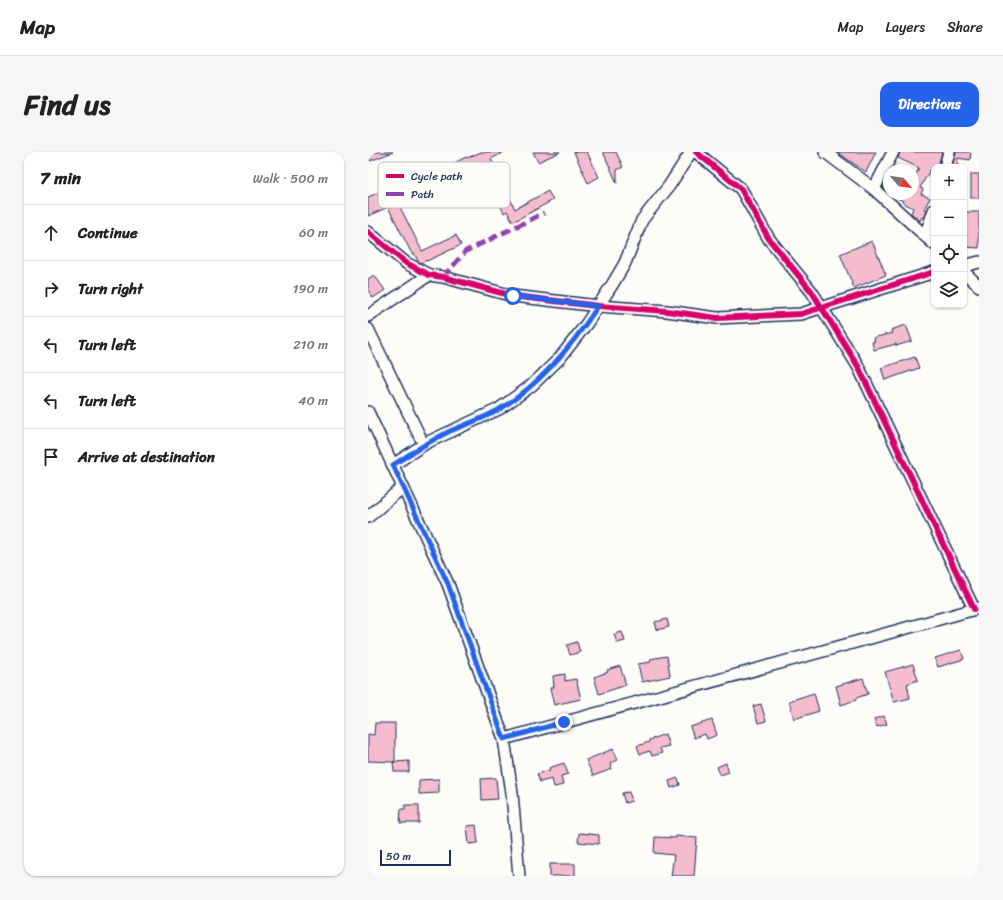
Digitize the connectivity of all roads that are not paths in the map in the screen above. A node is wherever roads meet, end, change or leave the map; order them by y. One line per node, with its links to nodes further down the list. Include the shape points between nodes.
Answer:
1 (691, 152): 18 (street, via 669,186 642,220 622,268)
2 (696, 152): 19 (street, via 740,189 769,239)
3 (893, 152): 7 (street)
4 (949, 152): 6 (street)
5 (829, 153): 7 (street)
6 (946, 164)
7 (874, 189): 10 (street)
8 (931, 219): 10 (street)
9 (368, 232): 15 (street, via 406,263)
10 (925, 236): 11 (street)
11 (931, 241)
12 (979, 262): 13 (street)
13 (967, 265)
14 (931, 273): 19 (street)
15 (429, 275): 18 (street, via 513,296); 20 (street)
16 (967, 275): 17 (street)
17 (979, 286)
18 (598, 306): 19 (street, via 726,318 801,314); 24 (street, via 560,358 531,386 499,409 426,443)
19 (821, 307): 27 (street, via 858,366)
20 (368, 316)
21 (368, 330): 23 (street)
22 (368, 412): 24 (street)
23 (420, 437)
24 (393, 465): 25 (street)
25 (403, 487): 26 (street); 28 (street, via 448,584)
26 (368, 517)
27 (976, 608): 28 (street)
28 (504, 739): 29 (street, via 512,793)
29 (519, 876)

